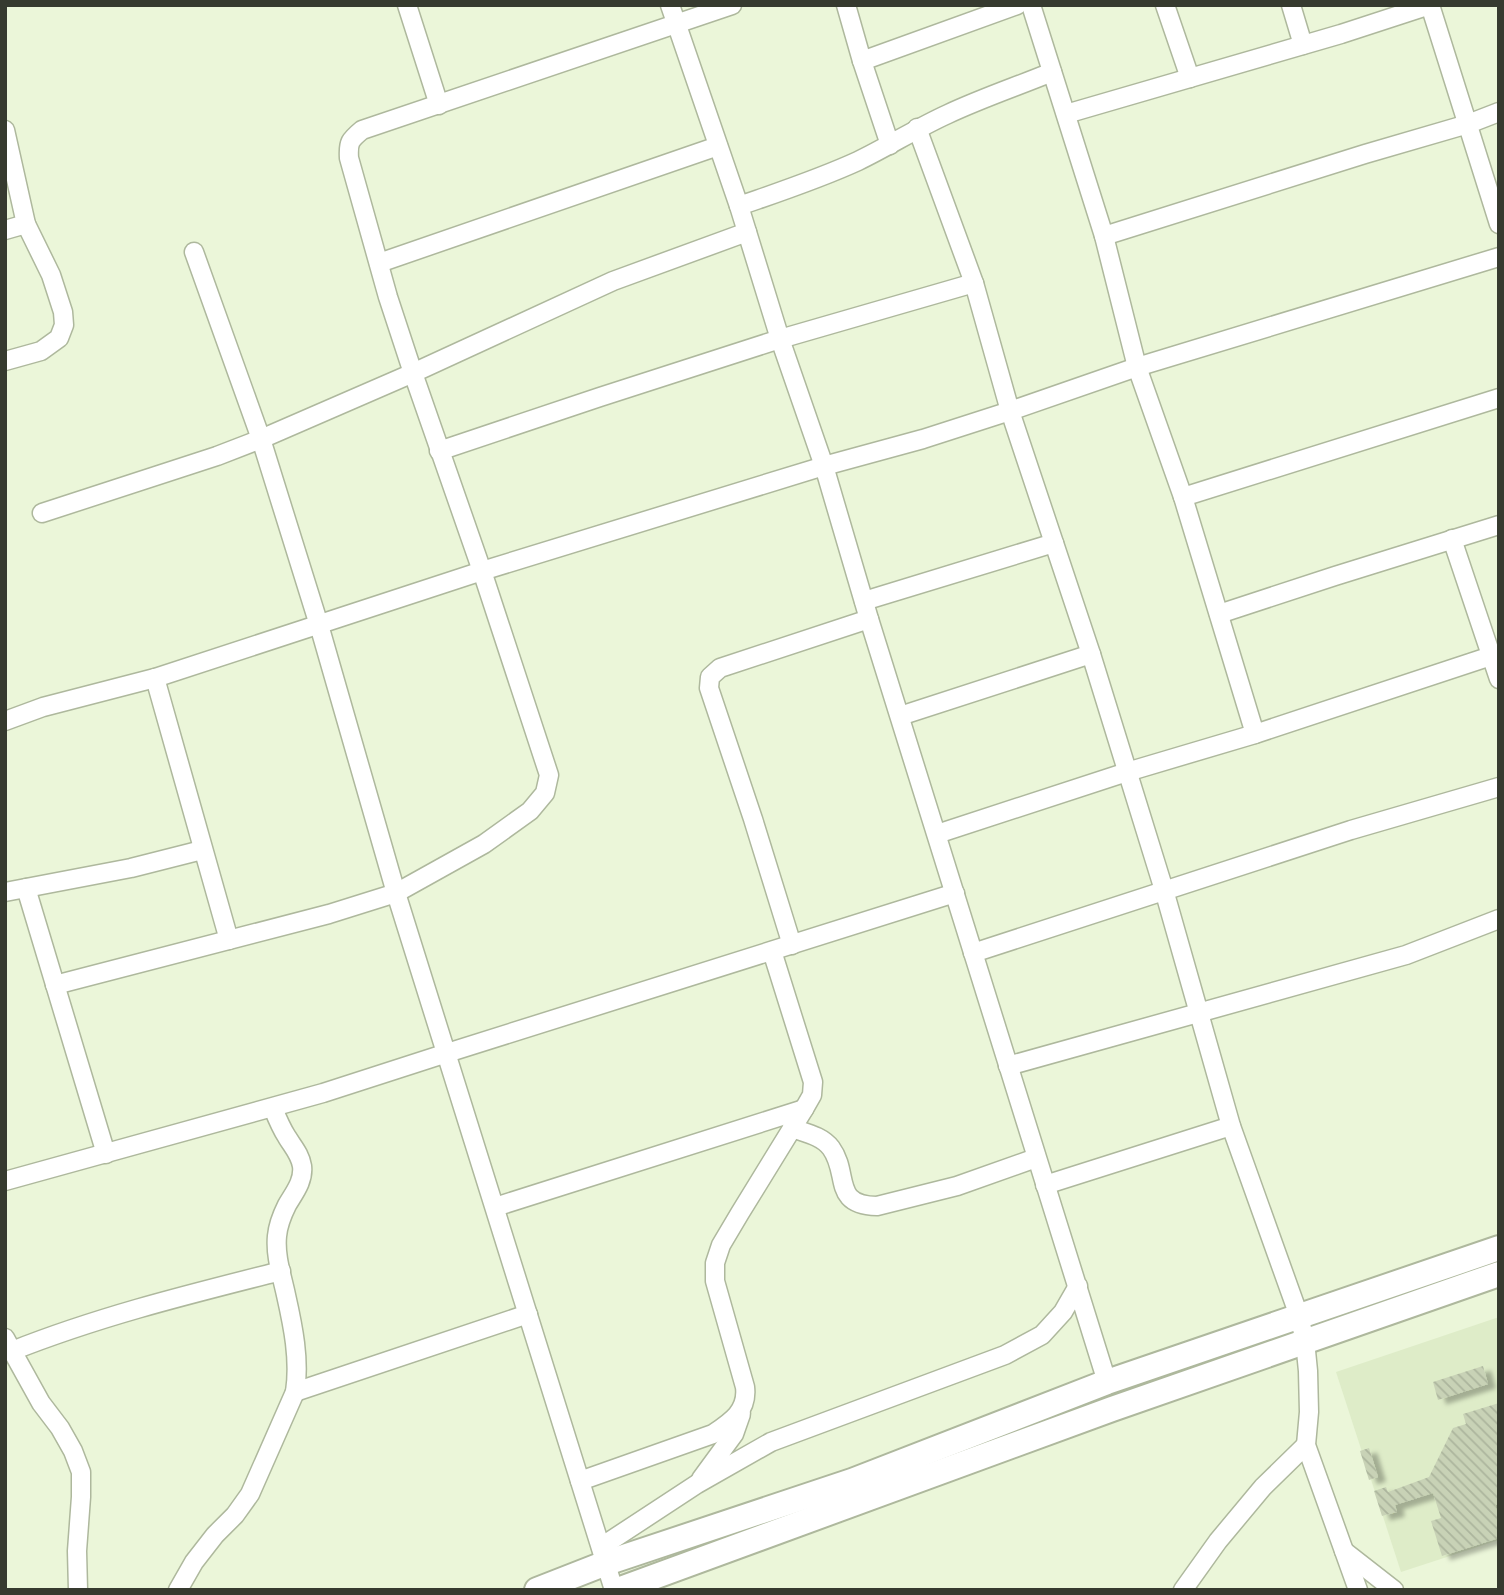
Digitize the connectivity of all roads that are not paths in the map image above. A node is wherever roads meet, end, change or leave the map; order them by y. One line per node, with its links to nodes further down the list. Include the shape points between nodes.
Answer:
1 (407, 5): 15 (street)
2 (670, 5): 10 (street)
3 (732, 5): 10 (street)
4 (846, 5): 12 (street)
5 (1017, 5): 12 (street)
6 (1031, 5): 13 (street)
7 (1165, 5): 14 (street)
8 (1291, 5): 11 (street)
9 (1430, 5): 11 (street); 18 (street)
10 (677, 24): 15 (street); 22 (street)
11 (1303, 45): 14 (street)
12 (862, 61): 21 (street)
13 (1052, 72): 17 (street); 19 (street)
14 (1189, 78): 17 (street)
15 (439, 105): 31 (street, via 362,130 348,145)
16 (1499, 112): 18 (street)
17 (1066, 114): 28 (street)
18 (1468, 124): 25 (street); 28 (street)
19 (917, 128): 21 (street); 32 (street)
20 (5, 130): 24 (street)
21 (890, 145): 23 (street, via 813,180)
22 (718, 146): 23 (street); 31 (street)
23 (738, 206): 27 (street)
24 (26, 224): 26 (street); 34 (street, via 51,275 64,325 60,338 41,351)
25 (1499, 224)
26 (5, 230)
27 (747, 232): 33 (street); 36 (street, via 613,281)
28 (1104, 236): 35 (street)
29 (194, 252): 39 (street)
30 (1499, 257): 35 (street)
31 (379, 262): 36 (street)
32 (974, 283): 33 (street); 38 (street)
33 (780, 339): 40 (street); 41 (street)
34 (5, 361)
35 (1137, 367): 38 (street); 42 (street)
36 (413, 373): 39 (street); 40 (street)
37 (1499, 398): 42 (street)
38 (1010, 411): 41 (street); 46 (street)
39 (261, 439): 43 (street); 51 (street)
40 (439, 451): 47 (street)
41 (824, 466): 47 (street); 48 (street)
42 (1183, 497): 49 (street)
43 (41, 513)
44 (1499, 525): 45 (street)
45 (1452, 539): 49 (street); 53 (street)
46 (1054, 543): 48 (street); 52 (street)
47 (482, 571): 51 (street); 66 (street, via 550,775 545,793 530,811 484,845)
48 (864, 601): 50 (street)
49 (1219, 614): 58 (street)
50 (869, 619): 56 (street); 70 (street, via 720,668 710,677 709,688)
51 (319, 625): 54 (street); 66 (street)
52 (1091, 654): 56 (street); 59 (street)
53 (1491, 656): 55 (street); 58 (street)
54 (155, 678): 57 (street); 62 (street)
55 (1499, 679)
56 (900, 716): 61 (street)
57 (5, 721)
58 (1255, 734): 59 (street)
59 (1127, 772): 61 (street); 64 (street)
60 (1499, 787): 64 (street)
61 (937, 834): 67 (street)
62 (202, 850): 63 (street); 69 (street)
63 (26, 888): 65 (street); 73 (street)
64 (1164, 890): 72 (street); 74 (street)
65 (5, 892)
66 (396, 893): 69 (street); 75 (street)
67 (955, 893): 70 (street); 72 (street)
68 (1499, 919): 74 (street, via 1406,955)
69 (229, 940): 73 (street)
70 (792, 945): 71 (street)
71 (772, 951): 75 (street); 78 (street, via 813,1082)
72 (973, 953): 76 (street)
73 (55, 985): 81 (street)
74 (1199, 1013): 76 (street); 79 (street)
75 (447, 1053): 77 (street); 85 (street)
76 (1008, 1066): 82 (street)
77 (273, 1108): 81 (street); 87 (street, via 302,1168 299,1186 280,1221)
78 (804, 1109): 80 (street); 85 (street)
79 (1231, 1126): 84 (street); 91 (street)
80 (792, 1128): 82 (street, via 816,1136 832,1149 847,1194 864,1206 957,1186); 96 (street, via 721,1245 715,1263 715,1281 745,1387)
81 (106, 1154): 83 (street)
82 (1036, 1158): 84 (street)
83 (5, 1181)
84 (1045, 1185): 89 (street)
85 (495, 1207): 90 (street)
86 (1499, 1248): 91 (main road)
87 (281, 1271): 93 (street); 95 (street, via 296,1352)
88 (1499, 1274): 92 (main road)
89 (1078, 1286): 94 (street); 99 (street, via 1042,1335 1005,1355 771,1442)
90 (527, 1314): 95 (street); 98 (street)
91 (1299, 1316): 92 (street); 94 (main road)
92 (1305, 1341): 97 (street); 105 (main road)
93 (9, 1344): 102 (street, via 73,1451 80,1472)
94 (1107, 1382): 101 (main road, via 852,1481)
95 (295, 1392): 103 (street, via 250,1494 194,1562)
96 (745, 1404): 98 (street, via 713,1434); 99 (street, via 734,1434)
97 (1306, 1445): 100 (street); 106 (street, via 1263,1487)
98 (580, 1481): 101 (street)
99 (698, 1484): 101 (street)
100 (1344, 1551): 107 (street); 108 (street)
101 (604, 1555): 104 (main road); 105 (street)
102 (78, 1590)
103 (178, 1590)
104 (537, 1590)
105 (616, 1590)
106 (1183, 1590)
107 (1358, 1590)
108 (1394, 1590)

